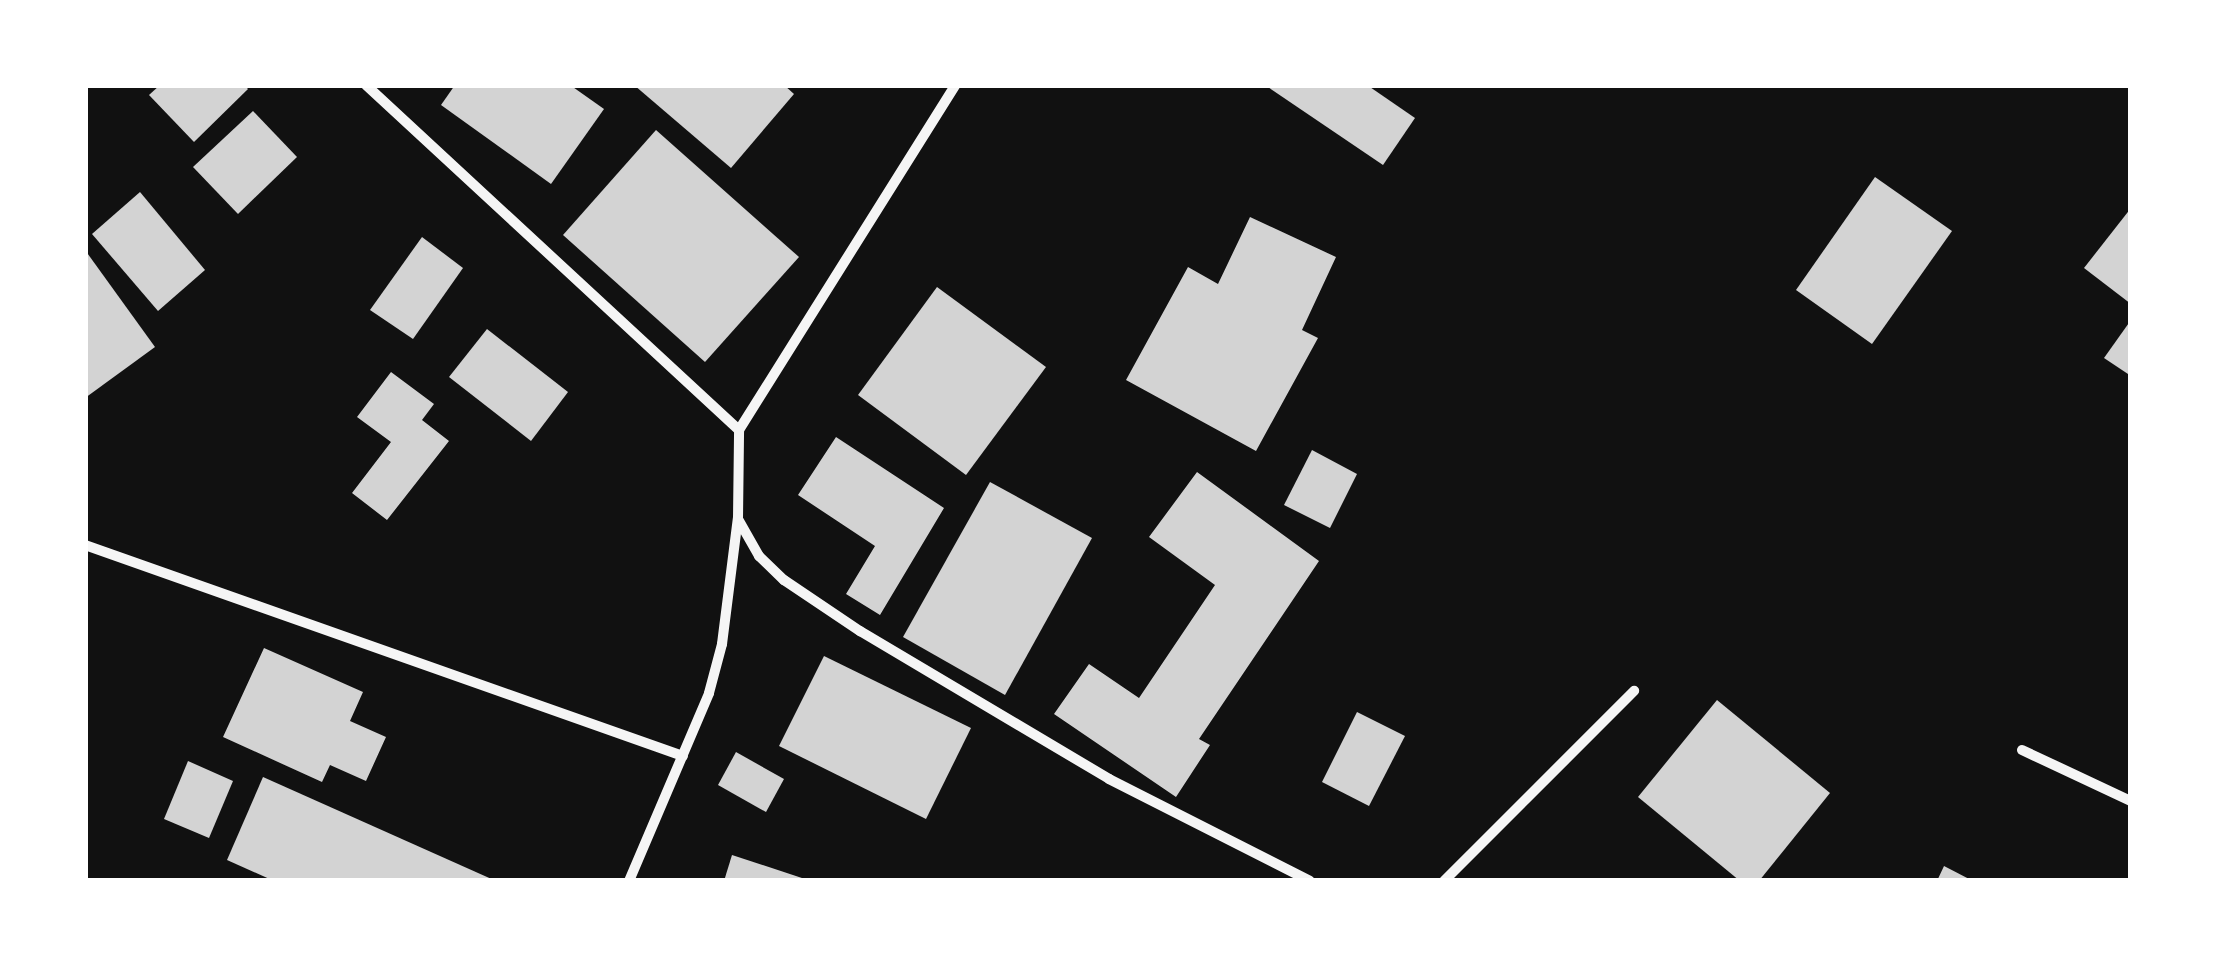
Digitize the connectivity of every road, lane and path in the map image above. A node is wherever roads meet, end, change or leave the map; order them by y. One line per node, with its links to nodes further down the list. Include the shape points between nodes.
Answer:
1 (366, 85): 3 (street)
2 (955, 85): 3 (street)
3 (739, 430): 4 (street)
4 (738, 518): 8 (street, via 722,644); 11 (street, via 759,556 846,622 1108,780)
5 (85, 544): 8 (street)
6 (1634, 691): 12 (street)
7 (2022, 750): 9 (street)
8 (683, 756): 10 (street)
9 (2131, 801)
10 (629, 881)
11 (1310, 881)
12 (1444, 881)

